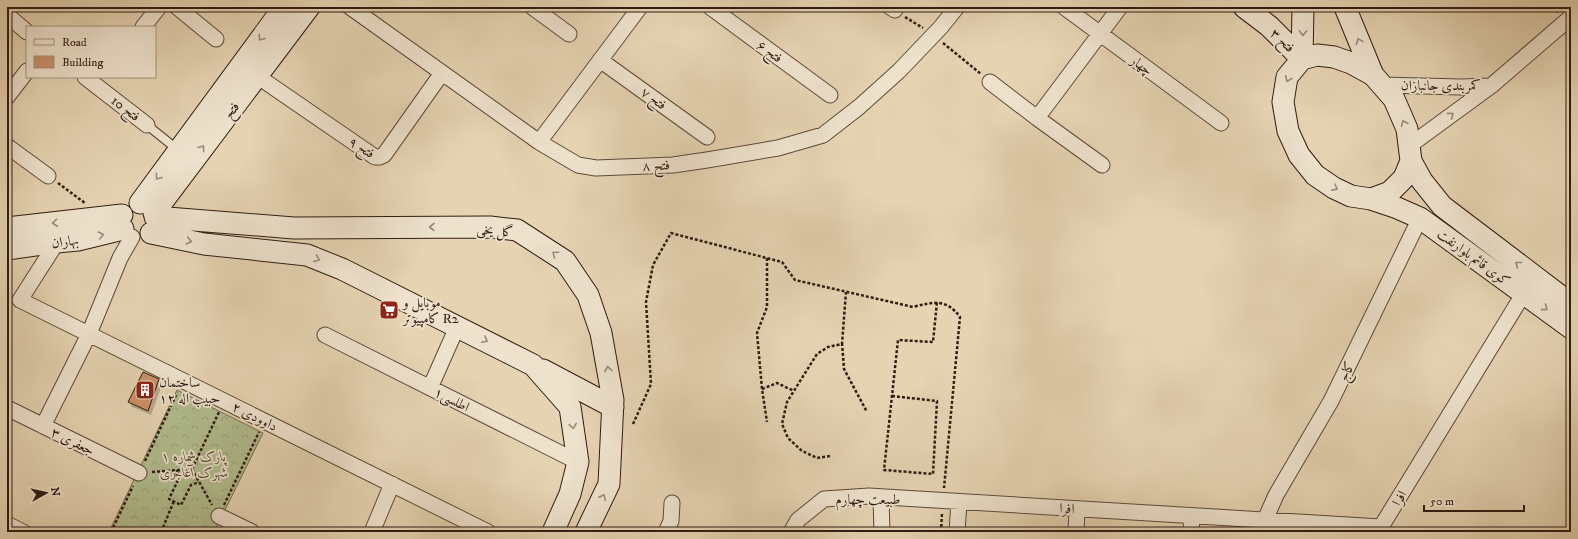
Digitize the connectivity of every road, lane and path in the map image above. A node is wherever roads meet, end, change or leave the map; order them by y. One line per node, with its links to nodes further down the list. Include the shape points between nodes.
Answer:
1 (159, 7): 17 (street)
2 (177, 7): 21 (street)
3 (284, 7): 39 (street, فتح, one-way to 39)
4 (309, 7): 26 (street, فتح)
5 (350, 7): 25 (street, فتح ۸)
6 (532, 7): 20 (street)
7 (640, 7): 23 (street)
8 (710, 7): 31 (street, فتح ۶)
9 (957, 7): 37 (street, فتح ۸, via 898,71 859,107 823,134 778,148 707,160 672,165 596,168 578,165)
10 (1064, 7): 19 (street, چهار)
11 (1120, 7): 19 (street)
12 (1244, 7): 22 (street, فتح ۳, via 1269,26)
13 (1303, 7): 22 (street, one-way to 22)
14 (1345, 7): 28 (street, one-way to 14)
15 (7, 15): 18 (street)
16 (1571, 17): 30 (street, کمربندی جانبازان)
17 (144, 26)
18 (26, 31)
19 (1100, 33): 33 (street); 34 (street, چهار)
20 (569, 34)
21 (216, 38)
22 (1302, 59): 28 (street, via 1317,55 1334,57 1351,63); 43 (street, one-way to 43, via 1287,77 1283,102 1288,131 1299,155 1315,175 1334,188 1351,196)
23 (600, 60): 36 (street, فتح ۷); 37 (street)
24 (26, 71): 32 (street)
25 (442, 73): 26 (street, فتح ۹, via 384,155 379,157 375,157); 37 (street, فتح ۸)
26 (257, 76): 45 (street, فتح, one-way to 26)
27 (95, 80): 35 (street, فتح 10)
28 (1377, 80): 30 (street, کمربندی جانبازان, via 1461,87); 40 (street, one-way to 28, via 1407,129 1394,99)
29 (990, 82): 33 (street)
30 (1491, 86): 40 (street, one-way to 30)
31 (830, 95)
32 (7, 97)
33 (1037, 118): 41 (street)
34 (1221, 123)
35 (147, 125): 39 (lane)
36 (707, 137)
37 (539, 142)
38 (7, 146): 42 (street)
39 (178, 150): 45 (street, فتح, one-way to 45)
40 (1410, 154): 43 (street, via 1404,178 1390,192); 53 (street, کوی قائم بلوارنفت, one-way to 40, via 1442,206 1422,181)
41 (1102, 165)
42 (48, 176): 45 (path)
43 (1370, 199): 44 (street, کوی قائم بلوارنفت)
44 (1420, 218): 51 (street, کوی قائم بلوارنفت); 89 (street, کاج, via 1331,401 1276,495)
45 (135, 220): 46 (street, بهاران, one-way to 46); 47 (street, بهاران, one-way to 45, via 78,240); 54 (street, one-way to 54, via 204,244 307,255 342,269); 56 (street); 66 (street, گل یخی, one-way to 45, via 602,333 588,295 565,261 517,230 490,227 294,228)
46 (7, 228)
47 (57, 242): 48 (street, بهاران); 56 (street, داوودی ۲, via 20,300)
48 (7, 249)
49 (766, 258): 50 (path, via 782,262 795,280); 62 (path, via 767,307 757,333); 71 (path, via 671,233 653,265 646,302 650,384)
50 (846, 292): 52 (path, via 913,307); 58 (path)
51 (1524, 293): 55 (street, کوی قائم بلوارنفت, one-way to 55); 90 (street, افرا)
52 (937, 302): 64 (path, via 933,342 898,340); 82 (path, via 944,302 960,317)
53 (1571, 304)
54 (457, 327): 59 (street, one-way to 59); 61 (street)
55 (1571, 328)
56 (89, 334): 60 (street, داوودی ۲); 72 (street)
57 (325, 335): 61 (street, اطلسی۱)
58 (842, 341): 63 (path, via 842,344 828,347 817,354); 68 (path, via 844,369)
59 (533, 365): 66 (street); 74 (street, one-way to 74, via 570,407)
60 (183, 380): 65 (street, داوودی ۲); 77 (path)
61 (430, 388): 74 (street, اطلسی۱)
62 (762, 388): 63 (path, via 778,383); 70 (path)
63 (794, 392): 73 (path, via 787,402 782,424 788,438 802,451 817,458)
64 (892, 396): 64 (path, via 884,470 933,474 938,401)
65 (224, 401): 69 (street, داوودی ۲); 75 (path)
66 (613, 407): 98 (street, گل یخی, one-way to 66, via 609,484)
67 (7, 408): 72 (street, جعفری ۳)
68 (867, 412)
69 (265, 421): 79 (street, داوودی ۲); 86 (path)
70 (767, 422)
71 (633, 424)
72 (43, 426): 77 (street, جعفری ۳)
73 (830, 456)
74 (578, 462): 97 (street, via 570,494)
75 (192, 469): 76 (path); 78 (path)
76 (177, 470): 77 (path); 81 (path, via 178,480 169,499)
77 (139, 473): 92 (path)
78 (199, 482): 81 (path, via 190,485 181,505); 86 (path)
79 (392, 484): 95 (street); 96 (street, داوودی ۲)
80 (882, 497): 82 (street, طبیعت چهارم); 100 (street, طبیعت چهارم, via 824,499 798,520); 101 (street)
81 (174, 501): 93 (path)
82 (943, 501): 83 (street, طبیعت چهارم); 102 (path)
83 (959, 502): 85 (street, افرا); 103 (street)
84 (672, 503): 99 (street, via 671,521)
85 (1076, 509): 87 (street, افرا); 104 (street)
86 (219, 516): 94 (street)
87 (1192, 516): 89 (street, افرا); 105 (street)
88 (7, 524): 91 (street)
89 (1264, 526): 90 (street, افرا)
90 (1380, 530)
91 (23, 532)
92 (111, 532)
93 (161, 532)
94 (252, 532)
95 (372, 532)
96 (488, 532)
97 (553, 532)
98 (586, 532)
99 (666, 532)
100 (791, 532)
101 (882, 532)
102 (941, 532)
103 (957, 532)
104 (1076, 532)
105 (1191, 532)

